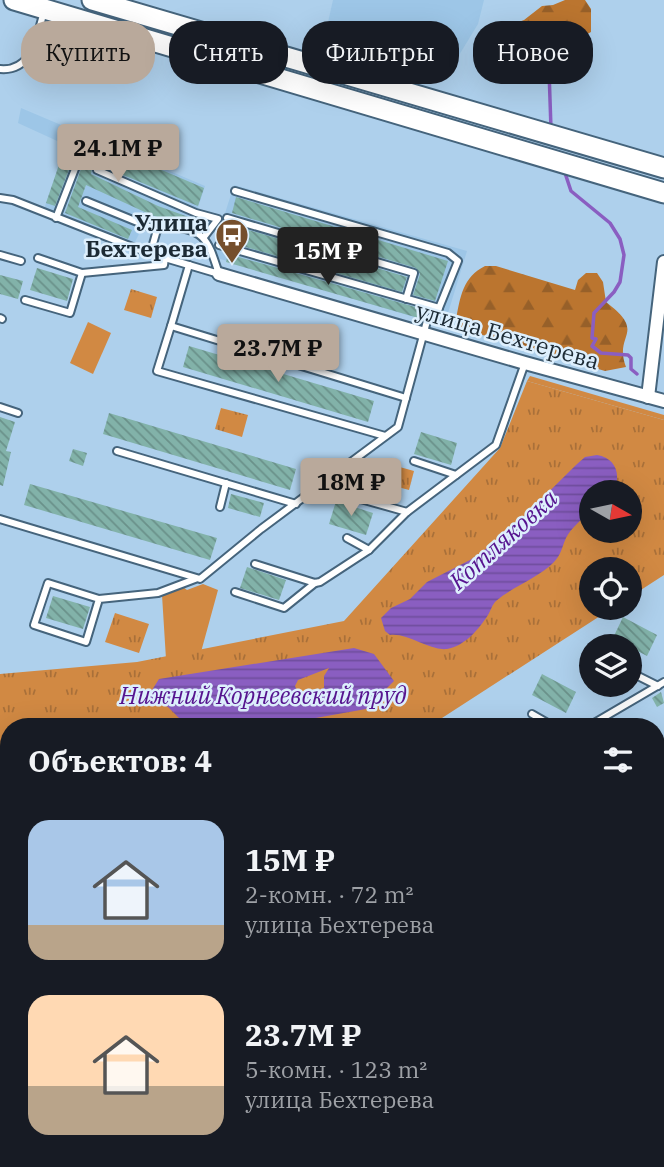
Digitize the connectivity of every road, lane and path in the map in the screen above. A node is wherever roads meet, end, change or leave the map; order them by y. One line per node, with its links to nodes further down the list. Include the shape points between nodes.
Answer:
1 (14, 0): 3 (main road)
2 (92, 0): 6 (main road)
3 (45, 9): 4 (lane, via 25,61 17,68); 9 (main road)
4 (0, 69)
5 (80, 156): 12 (lane)
6 (664, 168)
7 (97, 170): 15 (lane, via 218,219)
8 (235, 191): 28 (lane, via 447,253 458,261)
9 (664, 193)
10 (0, 198): 12 (lane)
11 (86, 201): 14 (lane)
12 (56, 218): 17 (lane, via 145,252)
13 (227, 218): 26 (lane, via 414,273)
14 (157, 230): 15 (lane, via 173,227); 17 (lane)
15 (204, 237): 25 (lane)
16 (219, 245): 26 (lane)
17 (154, 251): 20 (lane)
18 (0, 255): 21 (lane)
19 (38, 258): 24 (lane)
20 (165, 258): 23 (lane); 24 (lane, via 163,265)
21 (21, 261)
22 (664, 262): 32 (street)
23 (189, 265): 25 (lane); 29 (lane)
24 (82, 272): 27 (lane, via 69,313)
25 (219, 274): 30 (street, улица Бехтерева)
26 (406, 299): 28 (lane)
27 (25, 300)
28 (439, 308): 30 (lane)
29 (171, 326): 33 (lane); 37 (lane, via 157,371)
30 (424, 332): 31 (street, улица Бехтерева); 33 (lane)
31 (525, 363): 32 (street, улица Бехтерева); 40 (lane, via 496,445)
32 (648, 397): 34 (street, улица Бехтерева)
33 (406, 398): 37 (lane, via 398,427)
34 (664, 401)
35 (0, 407): 36 (lane)
36 (18, 413)
37 (386, 436): 43 (lane)
38 (117, 450): 41 (lane)
39 (414, 461): 40 (lane)
40 (456, 475): 45 (lane)
41 (226, 483): 43 (lane); 44 (lane)
42 (350, 496): 45 (lane)
43 (296, 504): 50 (lane)
44 (220, 507)
45 (407, 512): 48 (lane)
46 (0, 519): 50 (lane)
47 (347, 538): 48 (lane)
48 (369, 550): 51 (lane)
49 (255, 564): 51 (lane)
50 (195, 579): 53 (lane, via 158,593)
51 (315, 583): 52 (lane, via 284,608)
52 (235, 592)
53 (99, 600): 53 (lane, via 48,583 34,625 86,642)
54 (642, 677): 55 (lane)
55 (661, 684): 58 (lane)
56 (532, 715): 57 (lane)
57 (538, 718)
58 (603, 718)

